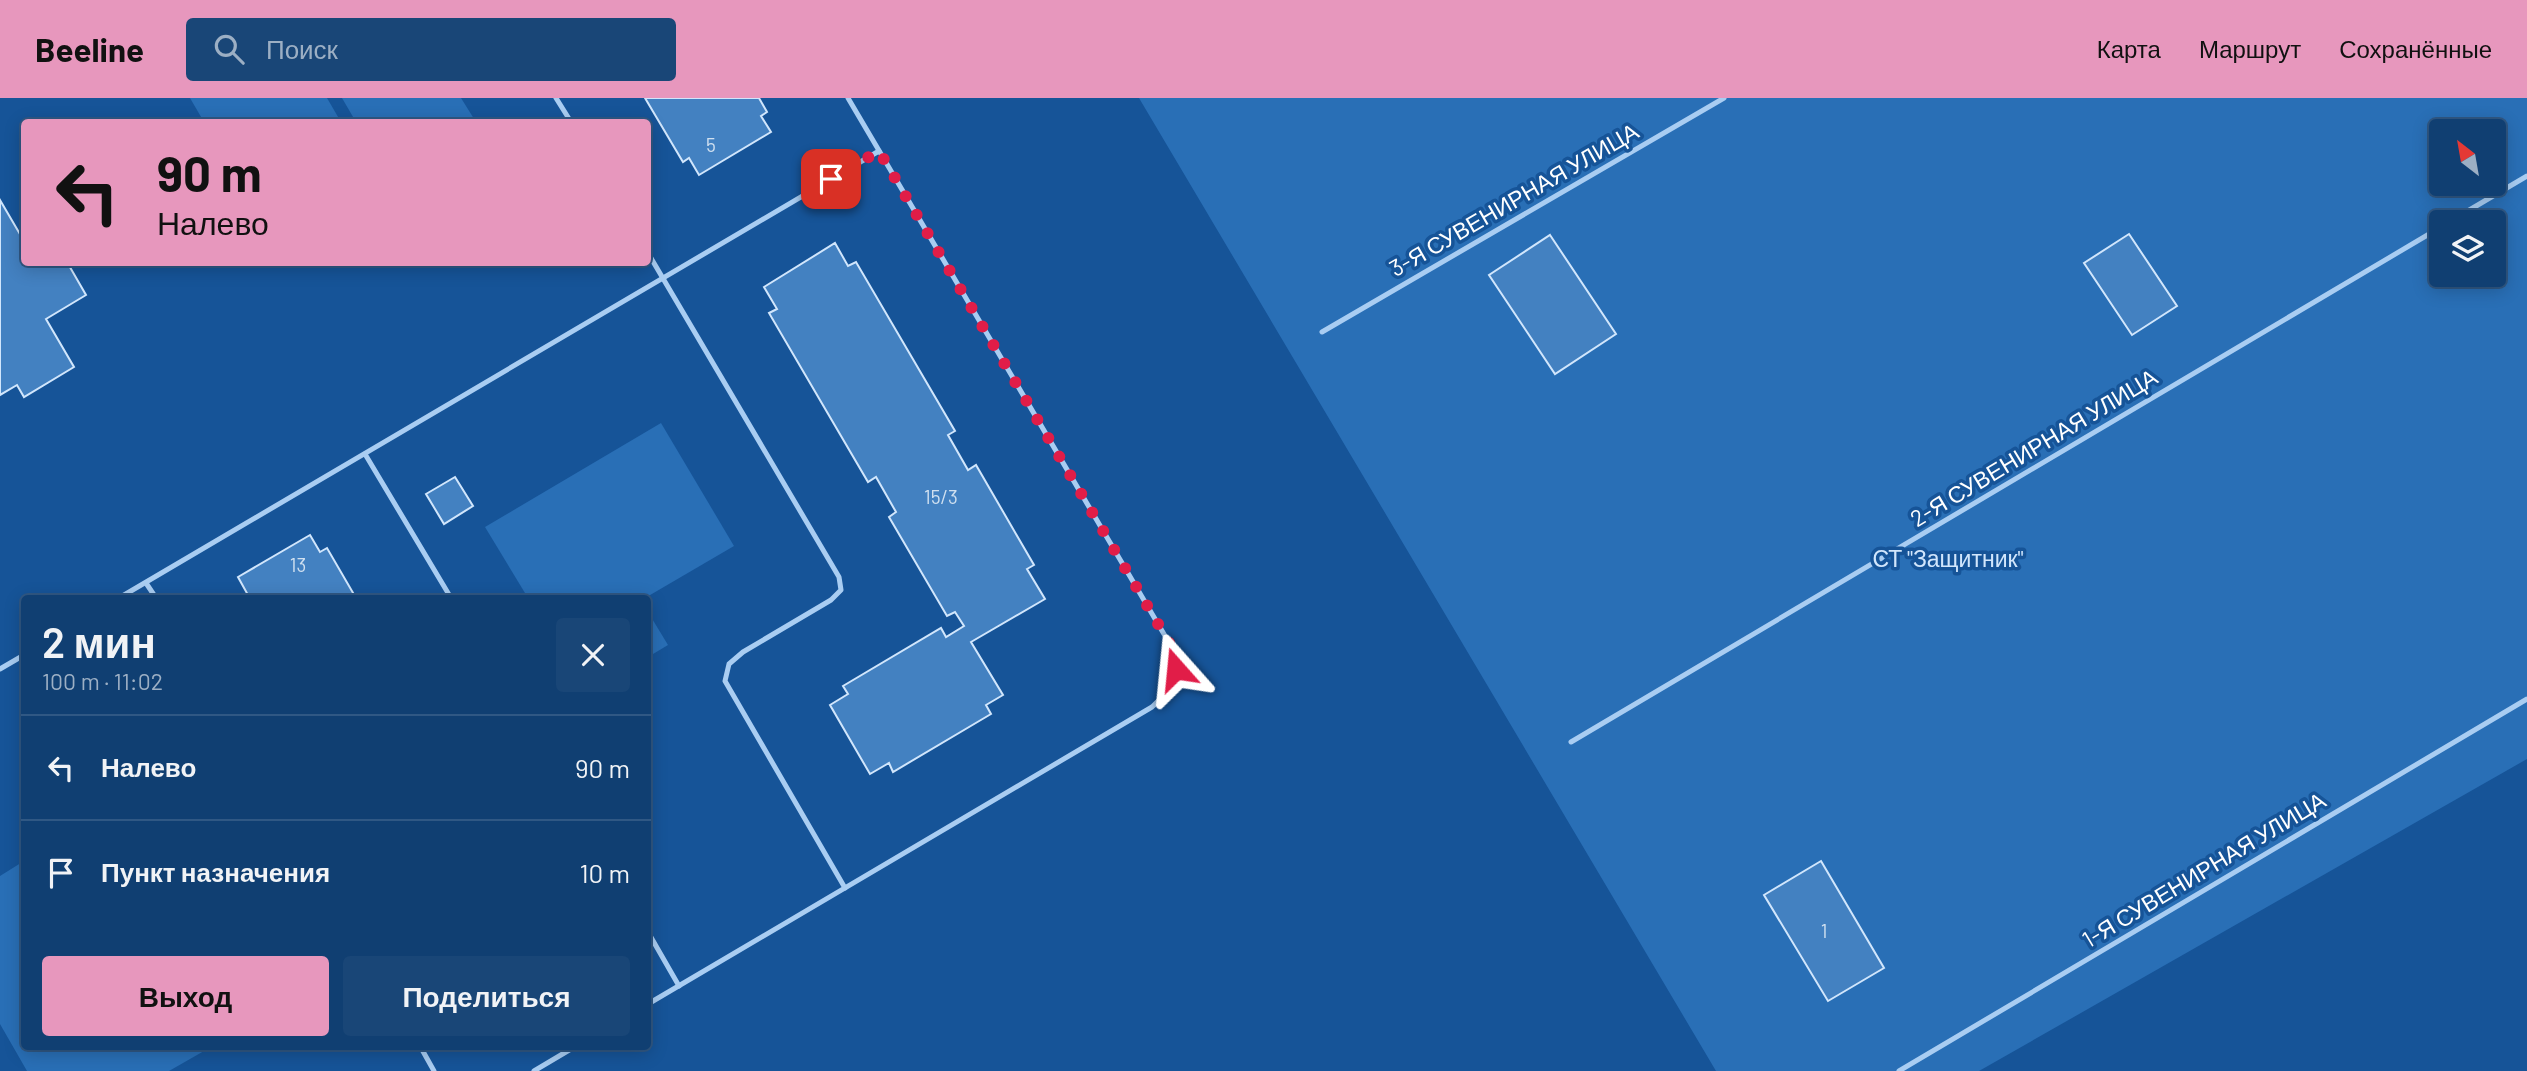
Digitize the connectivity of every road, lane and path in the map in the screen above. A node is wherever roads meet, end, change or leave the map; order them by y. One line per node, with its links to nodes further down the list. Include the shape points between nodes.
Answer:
1 (556, 98): 4 (lane)
2 (848, 98): 5 (lane)
3 (1724, 98): 11 (lane, 3-Я СУВЕНИРНАЯ УЛИЦА)
4 (569, 119)
5 (879, 151): 10 (lane); 21 (lane, via 1171,646 1176,669 1170,690 1152,707)
6 (2527, 176): 7 (lane)
7 (2469, 210)
8 (2429, 234): 20 (lane, 2-Я СУВЕНИРНАЯ УЛИЦА)
9 (651, 258): 10 (lane)
10 (663, 278): 12 (lane); 21 (lane, via 839,577 841,590 831,600 743,652 729,664 725,681)
11 (1322, 332)
12 (365, 454): 13 (lane); 16 (lane)
13 (146, 583): 14 (lane); 15 (lane)
14 (125, 595)
15 (154, 595)
16 (449, 595)
17 (21, 657): 18 (lane)
18 (0, 669)
19 (2527, 699): 29 (lane, 1-Я СУВЕНИРНАЯ УЛИЦА)
20 (1571, 742)
21 (845, 888): 23 (lane)
22 (651, 937): 23 (lane)
23 (679, 985): 24 (lane)
24 (651, 1002)
25 (422, 1050): 27 (lane)
26 (569, 1050): 28 (lane)
27 (434, 1071)
28 (534, 1071)
29 (1899, 1071)

